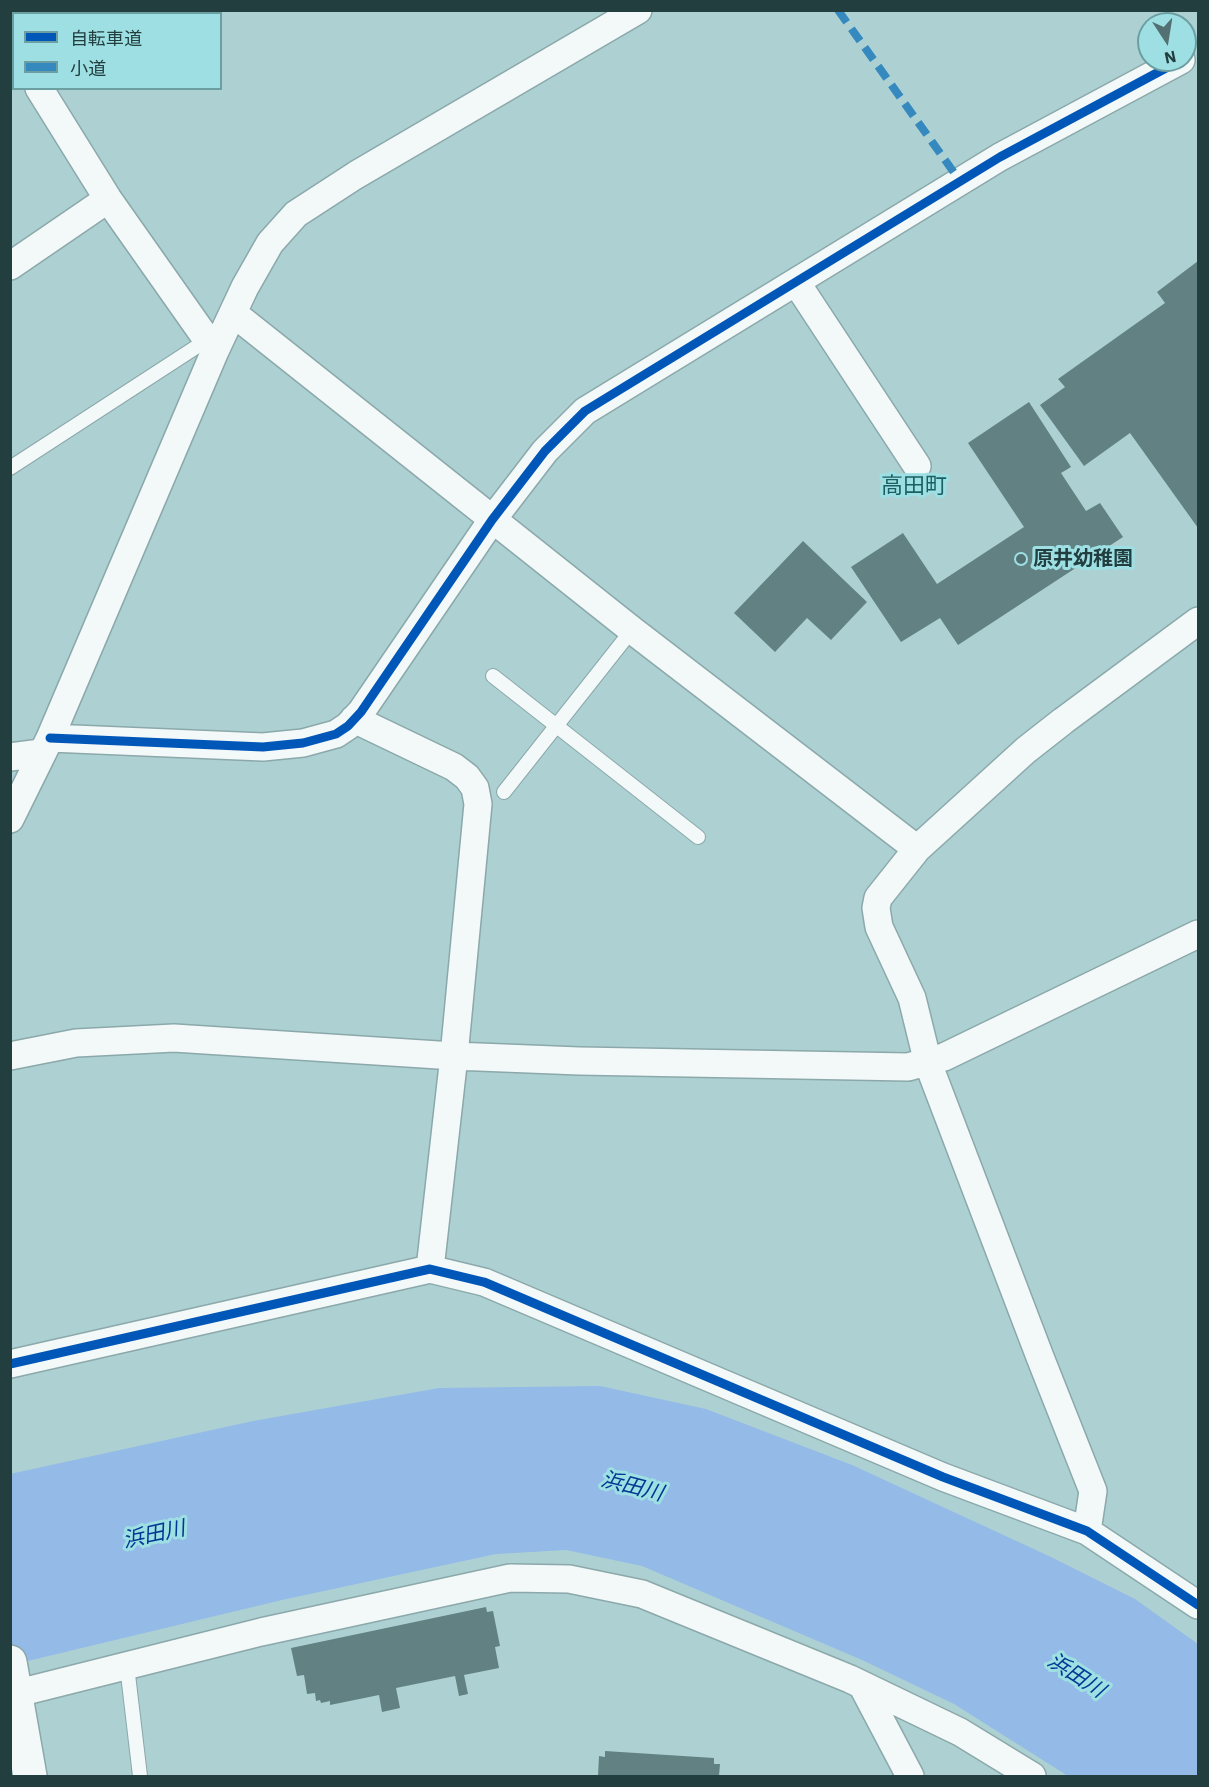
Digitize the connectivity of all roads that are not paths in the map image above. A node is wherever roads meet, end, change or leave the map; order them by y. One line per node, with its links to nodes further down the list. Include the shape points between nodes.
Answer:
1 (638, 10): 7 (street, via 296,214 270,243)
2 (1159, 72): 6 (street, via 1000,157)
3 (40, 90): 4 (street)
4 (108, 199): 5 (street); 8 (street)
5 (10, 266)
6 (796, 282): 9 (street); 11 (street, via 585,411 545,451)
7 (233, 313): 8 (street); 11 (street)
8 (211, 345): 10 (lane); 17 (street)
9 (917, 466)
10 (10, 468)
11 (492, 520): 13 (street); 15 (street)
12 (1198, 621): 22 (street, via 1026,750)
13 (632, 630): 16 (lane); 22 (street)
14 (493, 676): 16 (lane)
15 (354, 719): 17 (street, via 336,734 285,746); 25 (street, via 454,767 475,788 477,821)
16 (556, 725): 19 (lane); 21 (lane)
17 (45, 746): 18 (street); 20 (street)
18 (10, 757)
19 (504, 792)
20 (10, 819)
21 (698, 837)
22 (917, 849): 26 (street, via 878,898 876,908 879,927 912,998)
23 (1198, 934): 26 (street)
24 (10, 1056): 25 (street, via 76,1043 174,1038)
25 (454, 1056): 26 (street, via 882,1067); 27 (street)
26 (928, 1063): 29 (street, via 1093,1491)
27 (430, 1269): 28 (street); 29 (street, via 484,1282 943,1477)
28 (10, 1364)
29 (1087, 1530): 30 (street)
30 (1198, 1605)
31 (127, 1666): 32 (street); 33 (street, via 261,1632 510,1578 569,1579 642,1594); 35 (lane)
32 (13, 1684): 34 (street)
33 (862, 1685): 36 (street); 37 (street, via 960,1732)
34 (30, 1776)
35 (140, 1776)
36 (910, 1776)
37 (1032, 1776)

